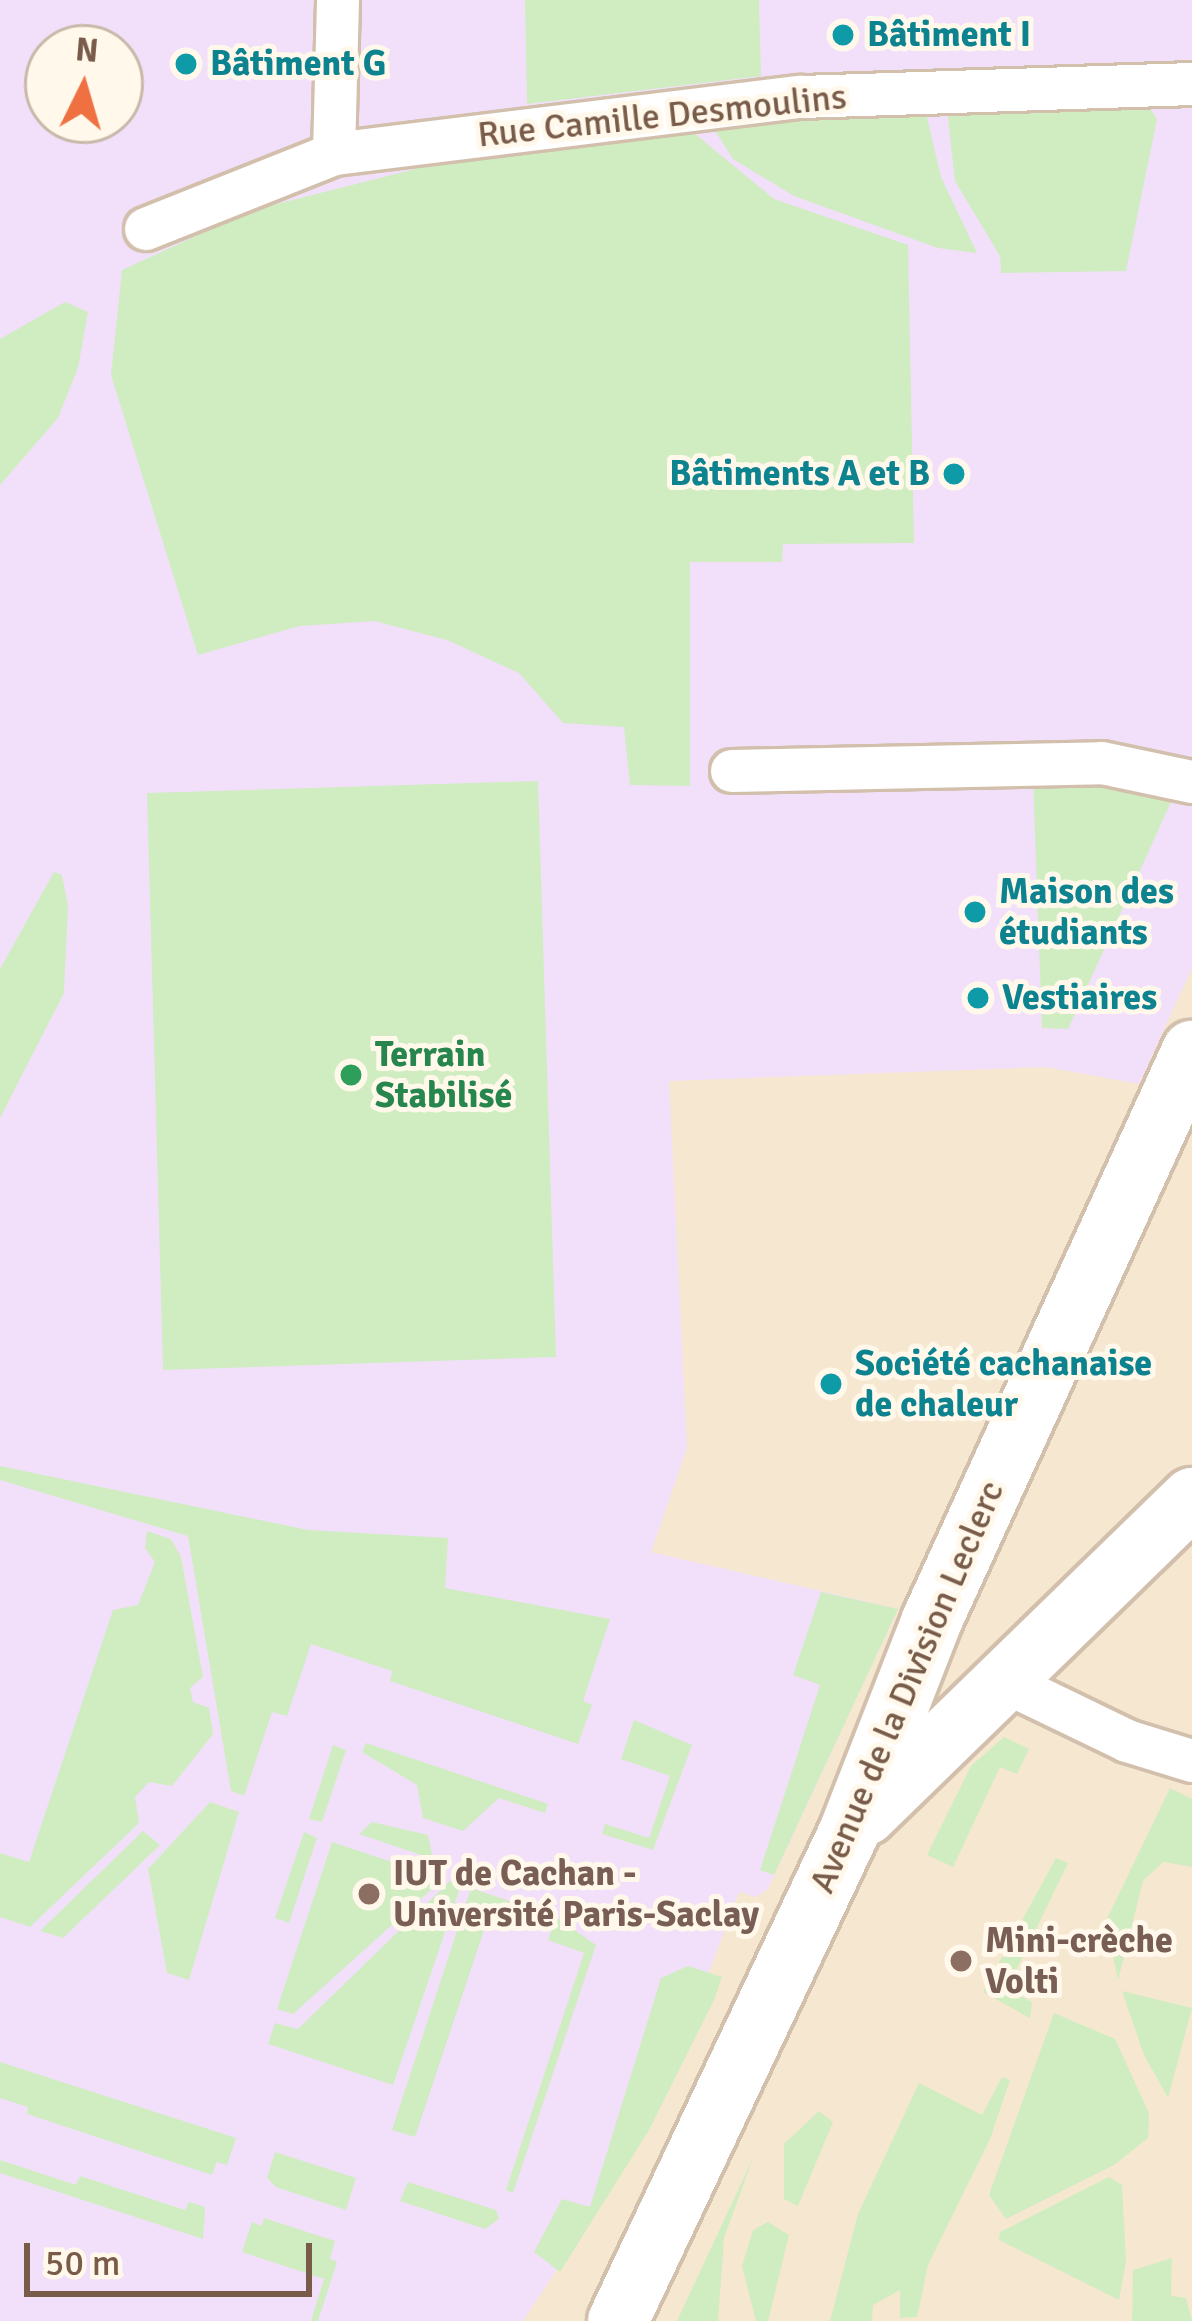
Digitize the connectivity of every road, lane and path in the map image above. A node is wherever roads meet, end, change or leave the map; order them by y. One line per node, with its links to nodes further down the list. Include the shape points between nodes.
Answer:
1 (338, 0): 3 (street)
2 (1192, 84): 3 (street, Rue Camille Desmoulins, via 801,97)
3 (334, 154): 4 (street, Rue Camille Desmoulins)
4 (146, 230)
5 (732, 771): 6 (street, via 1102,763)
6 (1192, 782)
7 (1192, 1051): 10 (main road, Avenue de la Division Leclerc)
8 (1192, 1498): 9 (main road)
9 (1050, 1630): 10 (main road, via 984,1654); 11 (main road)
10 (925, 1638): 13 (main road, Avenue de la Division Leclerc)
11 (1001, 1679): 12 (street, via 1127,1741); 13 (main road)
12 (1192, 1761)
13 (849, 1832): 14 (main road, Avenue de la Division Leclerc)
14 (618, 2321)

